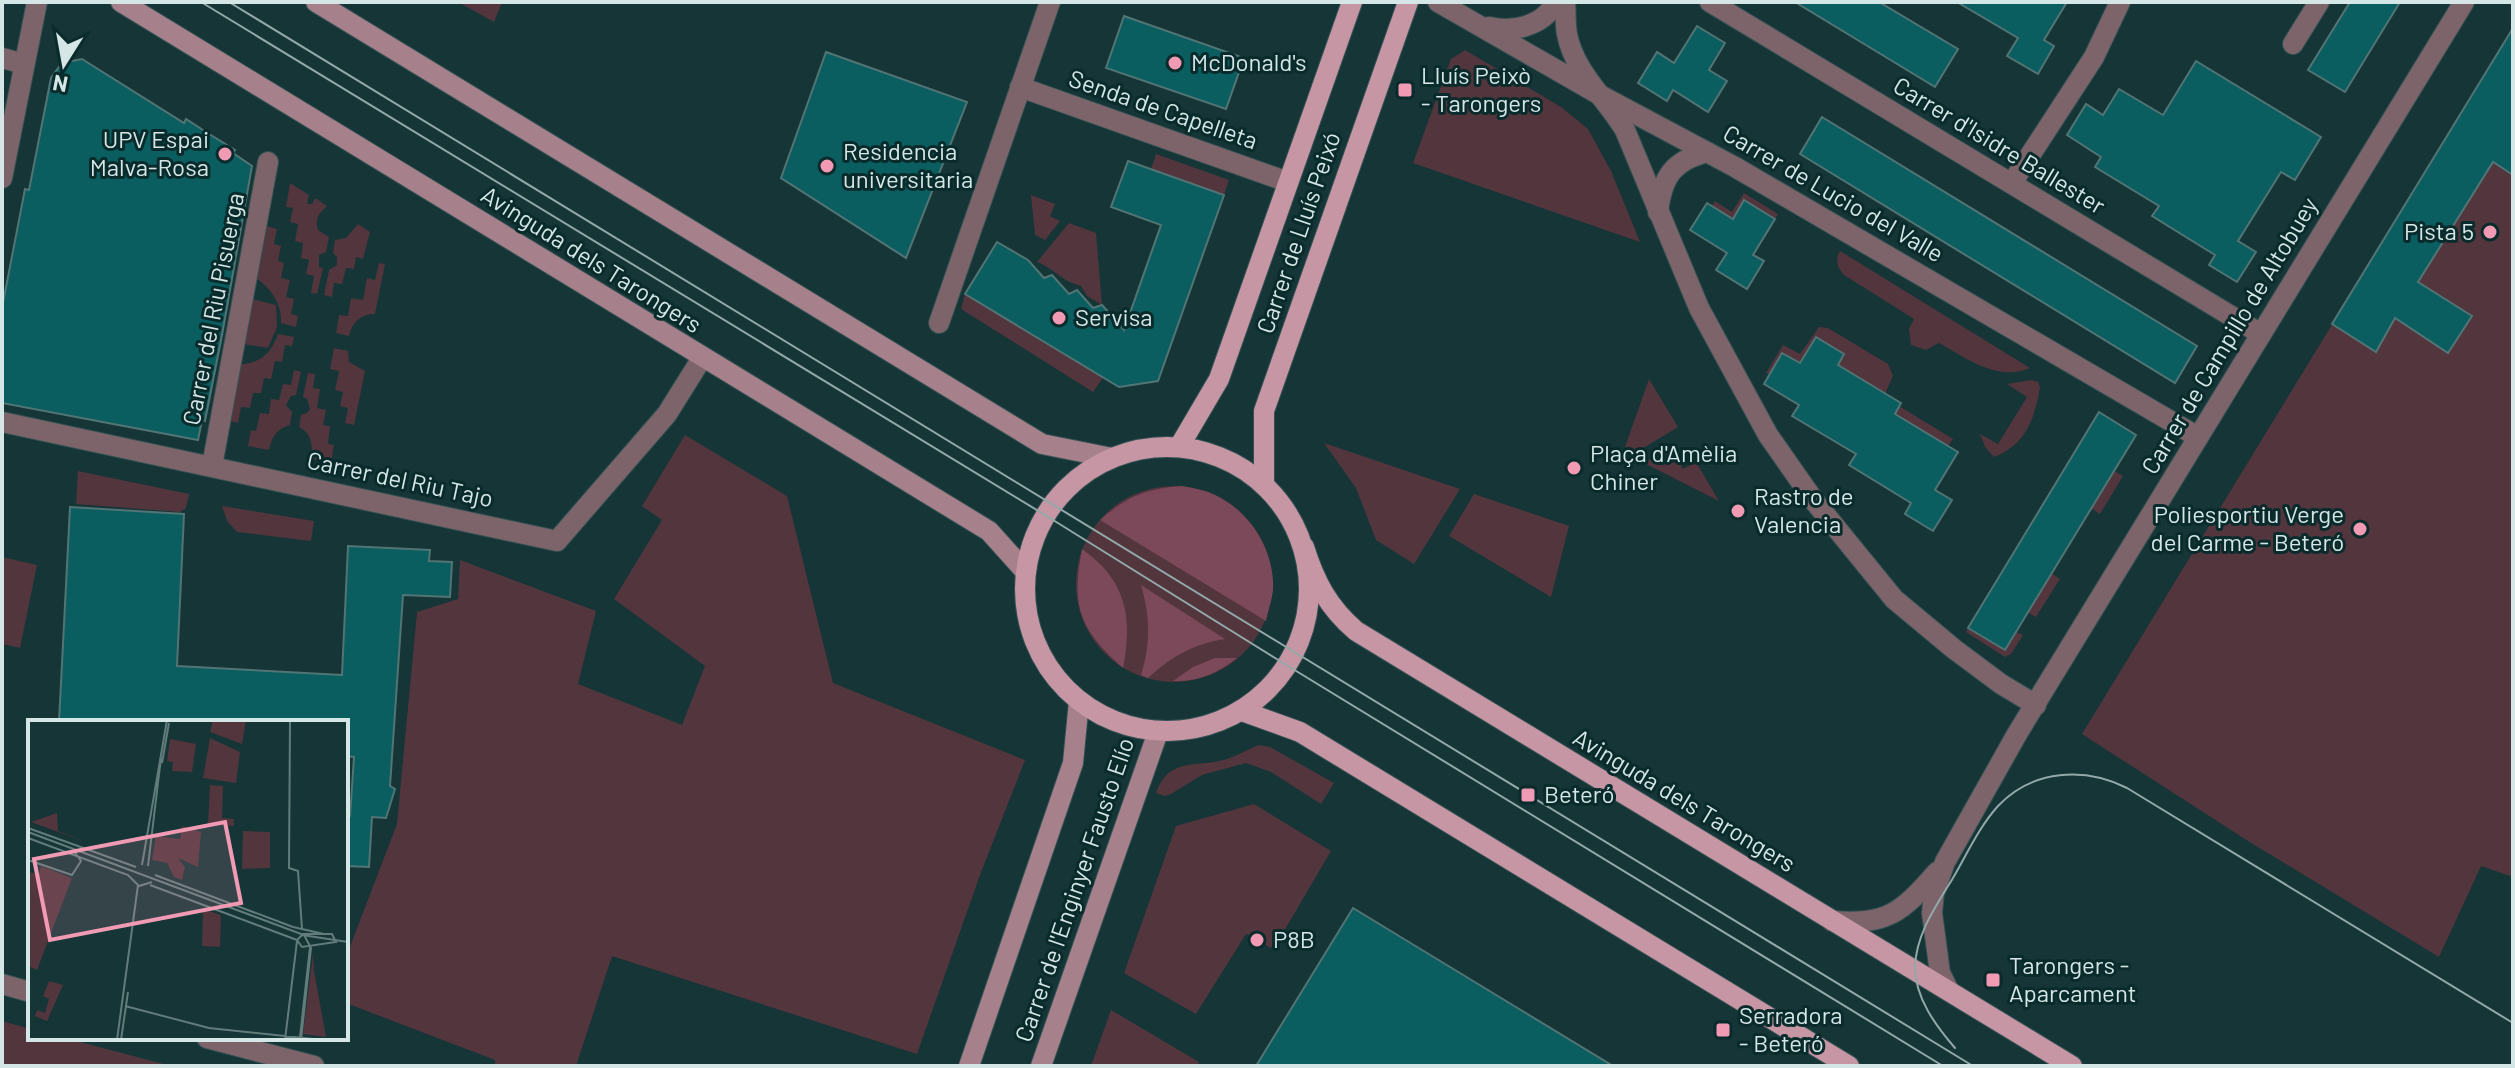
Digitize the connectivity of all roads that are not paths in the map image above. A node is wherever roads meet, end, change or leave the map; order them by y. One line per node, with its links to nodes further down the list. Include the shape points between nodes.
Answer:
1 (37, 2): 17 (street)
2 (121, 2): 28 (main road, Avinguda dels Tarongers)
3 (316, 2): 32 (main road, via 1042,444)
4 (1050, 2): 18 (street)
5 (1352, 2): 23 (main road, Carrer de Lluís Peixó)
6 (1408, 2): 34 (main road, Carrer de Lluís Peixó, via 1264,411)
7 (1438, 2): 14 (street, Carrer de Lucio del Valle)
8 (1556, 2): 14 (street, via 1540,20 1517,29)
9 (1565, 2): 19 (street, via 1571,48)
10 (1710, 2): 24 (street, Carrer d'Isidre Ballester)
11 (2120, 2): 24 (street, via 2094,57)
12 (2319, 2): 15 (street)
13 (2464, 2): 27 (street, Carrer de Campillo de Altobuey)
14 (1470, 21): 19 (street, Carrer de Lucio del Valle)
15 (2293, 44)
16 (2, 58): 17 (street)
17 (24, 64): 22 (street)
18 (1020, 87): 23 (street, Senda de Capelleta); 26 (street)
19 (1600, 95): 20 (street, Carrer de Lucio del Valle); 25 (street, via 1625,130)
20 (1707, 152): 25 (street, via 1688,157 1672,170 1661,188); 30 (street, Carrer de Lucio del Valle)
21 (268, 162): 33 (street, Carrer del Riu Pisuerga)
22 (2, 178)
23 (1288, 182): 31 (main road, Carrer de Lluís Peixó, via 1219,379)
24 (2012, 183): 27 (street, Carrer d'Isidre Ballester)
25 (1658, 212): 38 (street, via 1699,308 1746,397 1815,502 1894,599 1954,649)
26 (939, 323)
27 (2261, 334): 30 (street, Carrer de Campillo de Altobuey)
28 (702, 358): 33 (street, Carrer del Riu Tajo, via 667,414 557,541); 36 (main road, Avinguda dels Tarongers, via 989,531)
29 (2, 422): 33 (street, Carrer del Riu Tajo)
30 (2198, 437): 38 (street, Carrer de Campillo de Altobuey)
31 (1179, 447): 32 (main road); 34 (main road, via 1224,459)
32 (1112, 458): 36 (main road, via 1079,478 1052,505 1032,542)
33 (212, 466)
34 (1264, 485): 35 (main road, via 1281,503)
35 (1304, 547): 39 (main road, via 1309,596 1295,652 1267,691); 42 (main road, Avinguda dels Tarongers, via 1327,601 1356,631)
36 (1025, 571): 37 (main road, via 1030,630 1041,657)
37 (1079, 701): 40 (main road, via 1116,722); 48 (main road, Carrer de l'Enginyer Fausto Elío, via 1073,763)
38 (2036, 705): 41 (street, Carrer de Campillo de Altobuey)
39 (1242, 711): 40 (main road, via 1201,728); 50 (main road, via 1300,732)
40 (1158, 732): 49 (main road, Carrer de l'Enginyer Fausto Elío)
41 (1945, 862): 42 (street, Carrer de Campillo de Altobuey, via 1908,905 1886,917 1861,923); 45 (street, Carrer de Campillo de Altobuey, via 1932,913 1940,973)
42 (1832, 921): 45 (main road, Avinguda dels Tarongers)
43 (2, 984): 44 (street)
44 (28, 991)
45 (1949, 991): 51 (main road, Avinguda dels Tarongers)
46 (215, 1040): 47 (street)
47 (314, 1066)
48 (969, 1066)
49 (1041, 1066)
50 (1849, 1066)
51 (2072, 1066)

